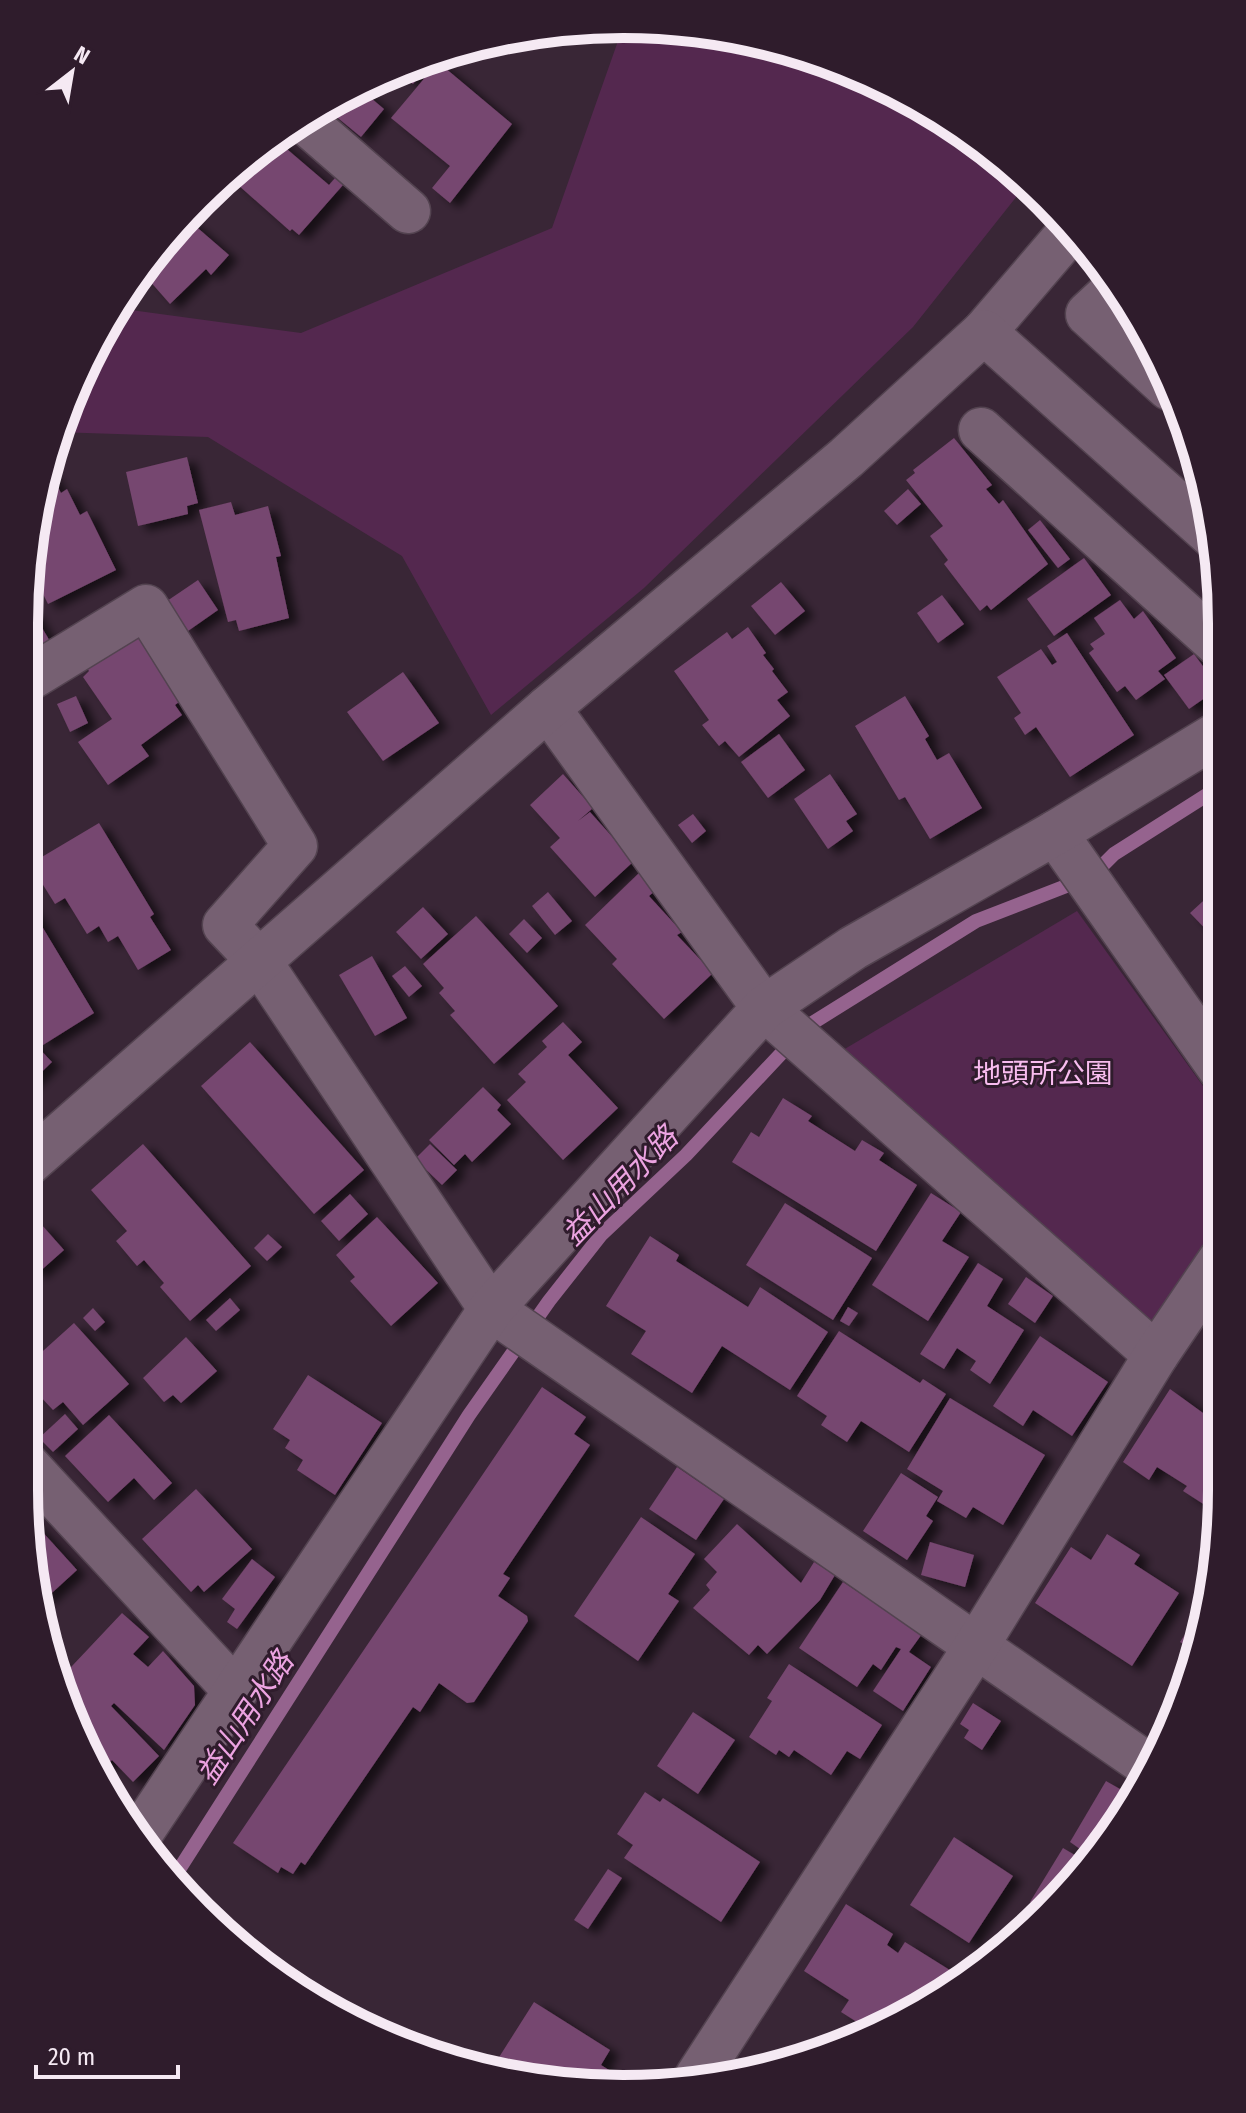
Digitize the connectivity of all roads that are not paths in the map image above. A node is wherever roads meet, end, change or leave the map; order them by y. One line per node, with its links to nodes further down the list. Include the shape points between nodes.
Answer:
1 (312, 128): 2 (street)
2 (408, 211)
3 (1064, 238): 5 (street)
4 (1108, 296): 6 (street, via 1088,314)
5 (984, 332): 8 (street); 11 (street, via 846,458)
6 (1151, 372)
7 (981, 430): 9 (street)
8 (1199, 524)
9 (1208, 635)
10 (38, 673): 14 (street, via 146,607 295,846 225,925)
11 (548, 708): 14 (street); 15 (street)
12 (1208, 741): 13 (street)
13 (1064, 845): 15 (street, via 853,948); 16 (street)
14 (259, 961): 17 (street); 19 (street)
15 (771, 1016): 19 (street); 20 (street)
16 (1208, 1051)
17 (38, 1155)
18 (1208, 1278): 20 (street)
19 (499, 1315): 22 (street); 23 (street)
20 (1156, 1355): 22 (street)
21 (38, 1477): 23 (street)
22 (975, 1648): 24 (street); 26 (street)
23 (234, 1689): 25 (street)
24 (1142, 1761)
25 (145, 1826)
26 (702, 2070)

